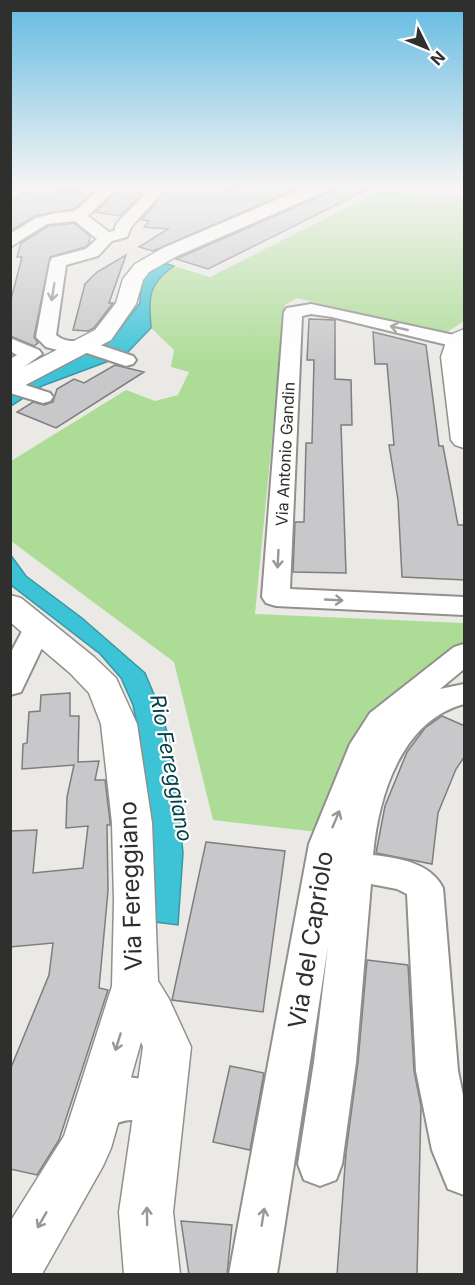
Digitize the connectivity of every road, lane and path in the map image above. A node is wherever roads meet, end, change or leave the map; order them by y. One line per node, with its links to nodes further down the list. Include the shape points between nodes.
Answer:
1 (102, 245): 4 (street, one-way to 4, via 94,252 58,262)
2 (186, 245): 6 (street, via 142,268 133,279 126,304 109,328)
3 (10, 335): 4 (street)
4 (46, 337): 6 (street, via 52,343)
5 (10, 344): 9 (street, via 32,354)
6 (84, 348): 8 (street); 9 (street)
7 (459, 348): 10 (street); 12 (street, Via Antonio Gandin, one-way to 12, via 332,312 293,312 276,597)
8 (123, 359)
9 (21, 386)
10 (464, 436)
11 (10, 605): 13 (street, Via Fereggiano)
12 (465, 606)
13 (38, 629): 15 (street); 18 (street, Via Fereggiano, via 104,687 119,724 132,823)
14 (465, 654): 25 (street, Via del Capriolo, one-way to 14, via 326,844 366,744 381,721)
15 (13, 672)
16 (465, 694): 17 (street, Via del Capriolo, via 440,700 417,716 380,761 358,832)
17 (355, 869): 21 (street, Via del Capriolo); 22 (street, Via del Capriolo, via 387,872 417,881 425,888 437,1071 454,1150)
18 (135, 986): 19 (street, Via Fereggiano, via 167,1047); 20 (street, one-way to 20)
19 (160, 1107): 20 (street, via 141,1099 114,1099); 24 (street, Via Fereggiano, one-way to 19, via 146,1212)
20 (97, 1110): 23 (street, one-way to 23, via 85,1148)
21 (320, 1164)
22 (465, 1173)
23 (14, 1275)
24 (152, 1275)
25 (253, 1275)

